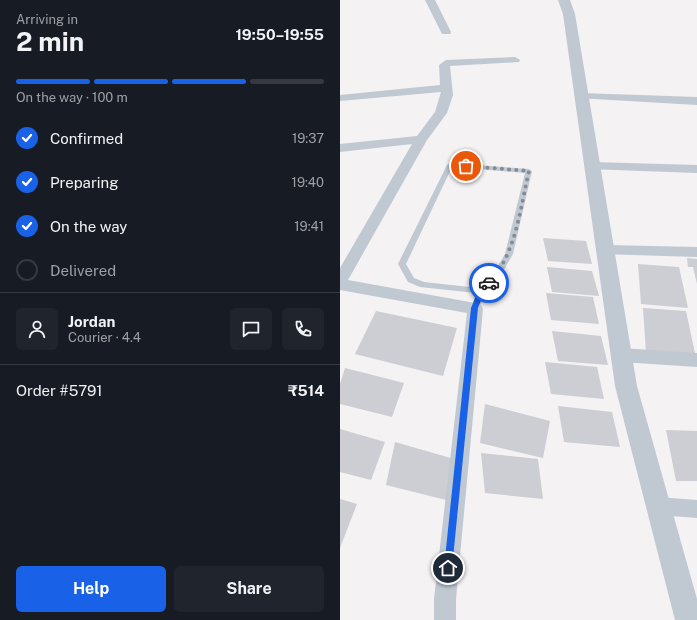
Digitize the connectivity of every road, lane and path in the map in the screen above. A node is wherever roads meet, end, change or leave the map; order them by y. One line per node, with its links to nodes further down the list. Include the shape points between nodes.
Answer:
1 (430, 0): 3 (street)
2 (564, 0): 6 (street, via 569,14)
3 (446, 32)
4 (515, 60): 5 (street, via 446,63)
5 (446, 88): 7 (street); 9 (street, via 441,113)
6 (581, 96): 8 (street); 11 (street)
7 (340, 98)
8 (697, 101)
9 (421, 139): 10 (street); 15 (street)
10 (340, 148)
11 (592, 166): 12 (street); 13 (street)
12 (697, 169)
13 (605, 250): 14 (street); 18 (street)
14 (697, 252)
15 (340, 282): 17 (street)
16 (481, 291): 16 (lane, via 498,273 509,254 529,171 450,165 402,264 411,280 423,285); 17 (lane)
17 (475, 308): 22 (street, via 445,599)
18 (621, 355): 19 (street); 20 (street, via 626,386)
19 (697, 360)
20 (658, 506): 21 (street); 23 (street)
21 (697, 509)
22 (445, 620)
23 (689, 620)

